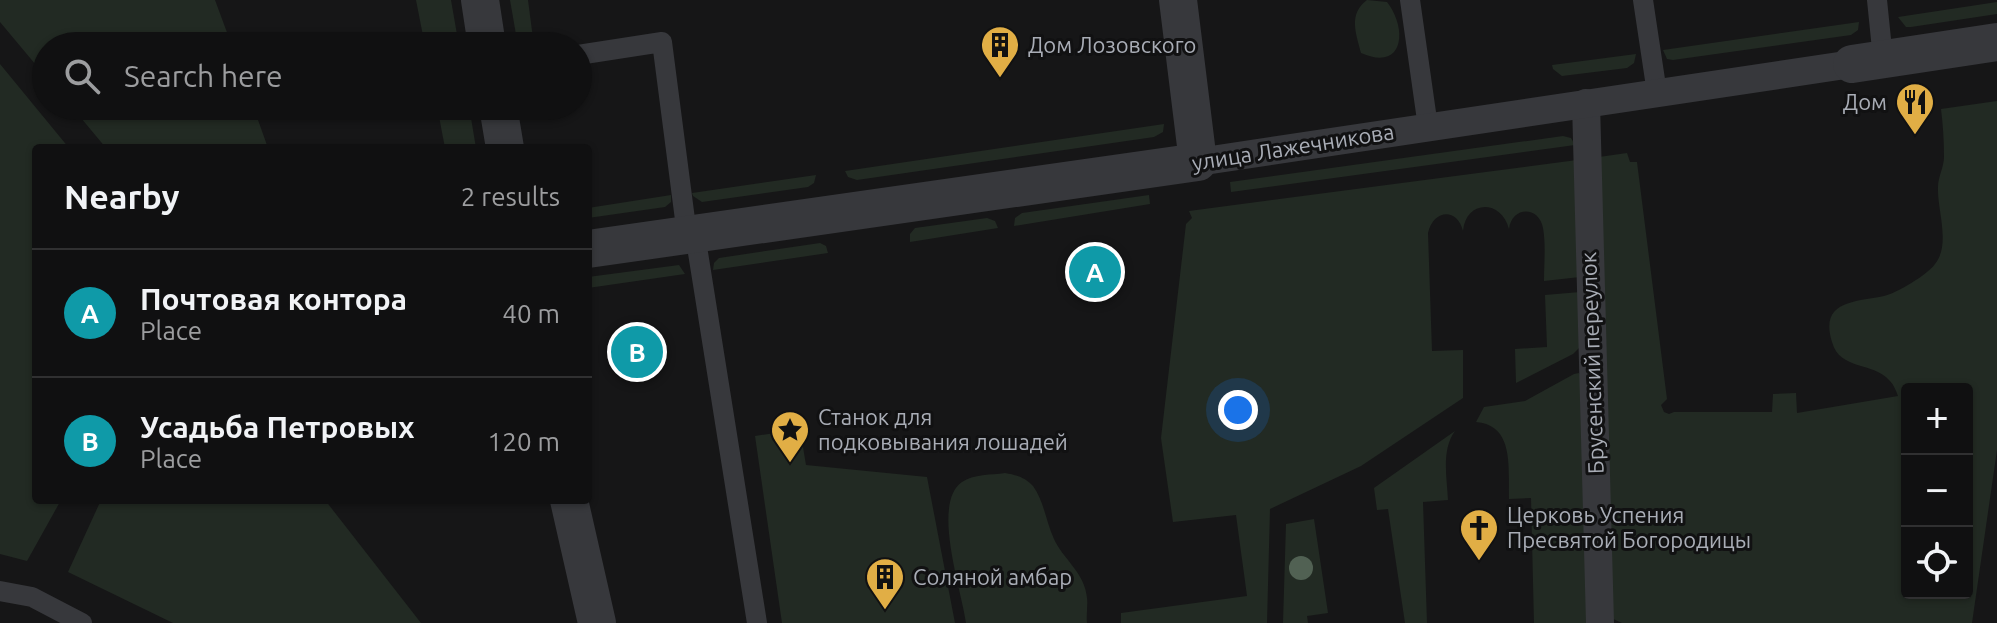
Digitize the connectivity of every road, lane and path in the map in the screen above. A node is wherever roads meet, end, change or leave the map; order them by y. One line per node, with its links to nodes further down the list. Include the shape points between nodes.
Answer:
1 (480, 0): 6 (street)
2 (1178, 0): 15 (street)
3 (1410, 0): 13 (lane)
4 (1643, 0): 10 (lane)
5 (1877, 0): 9 (lane)
6 (485, 32)
7 (1997, 42): 9 (street, улица Лажечникова)
8 (592, 53): 16 (lane, via 662,42)
9 (1868, 62): 10 (street, улица Лажечникова)
10 (1657, 93): 11 (street, улица Лажечникова)
11 (1586, 103): 13 (street, улица Лажечникова); 23 (street, Брусенский переулок)
12 (500, 120): 14 (street)
13 (1428, 127): 15 (street, улица Лажечникова)
14 (504, 144)
15 (1198, 162): 16 (street, улица Лажечникова)
16 (691, 234): 17 (street, улица Лажечникова); 22 (lane)
17 (592, 248)
18 (570, 504): 21 (street)
19 (0, 591): 20 (lane, via 32,597)
20 (82, 623)
21 (597, 623)
22 (757, 623)
23 (1600, 623)

